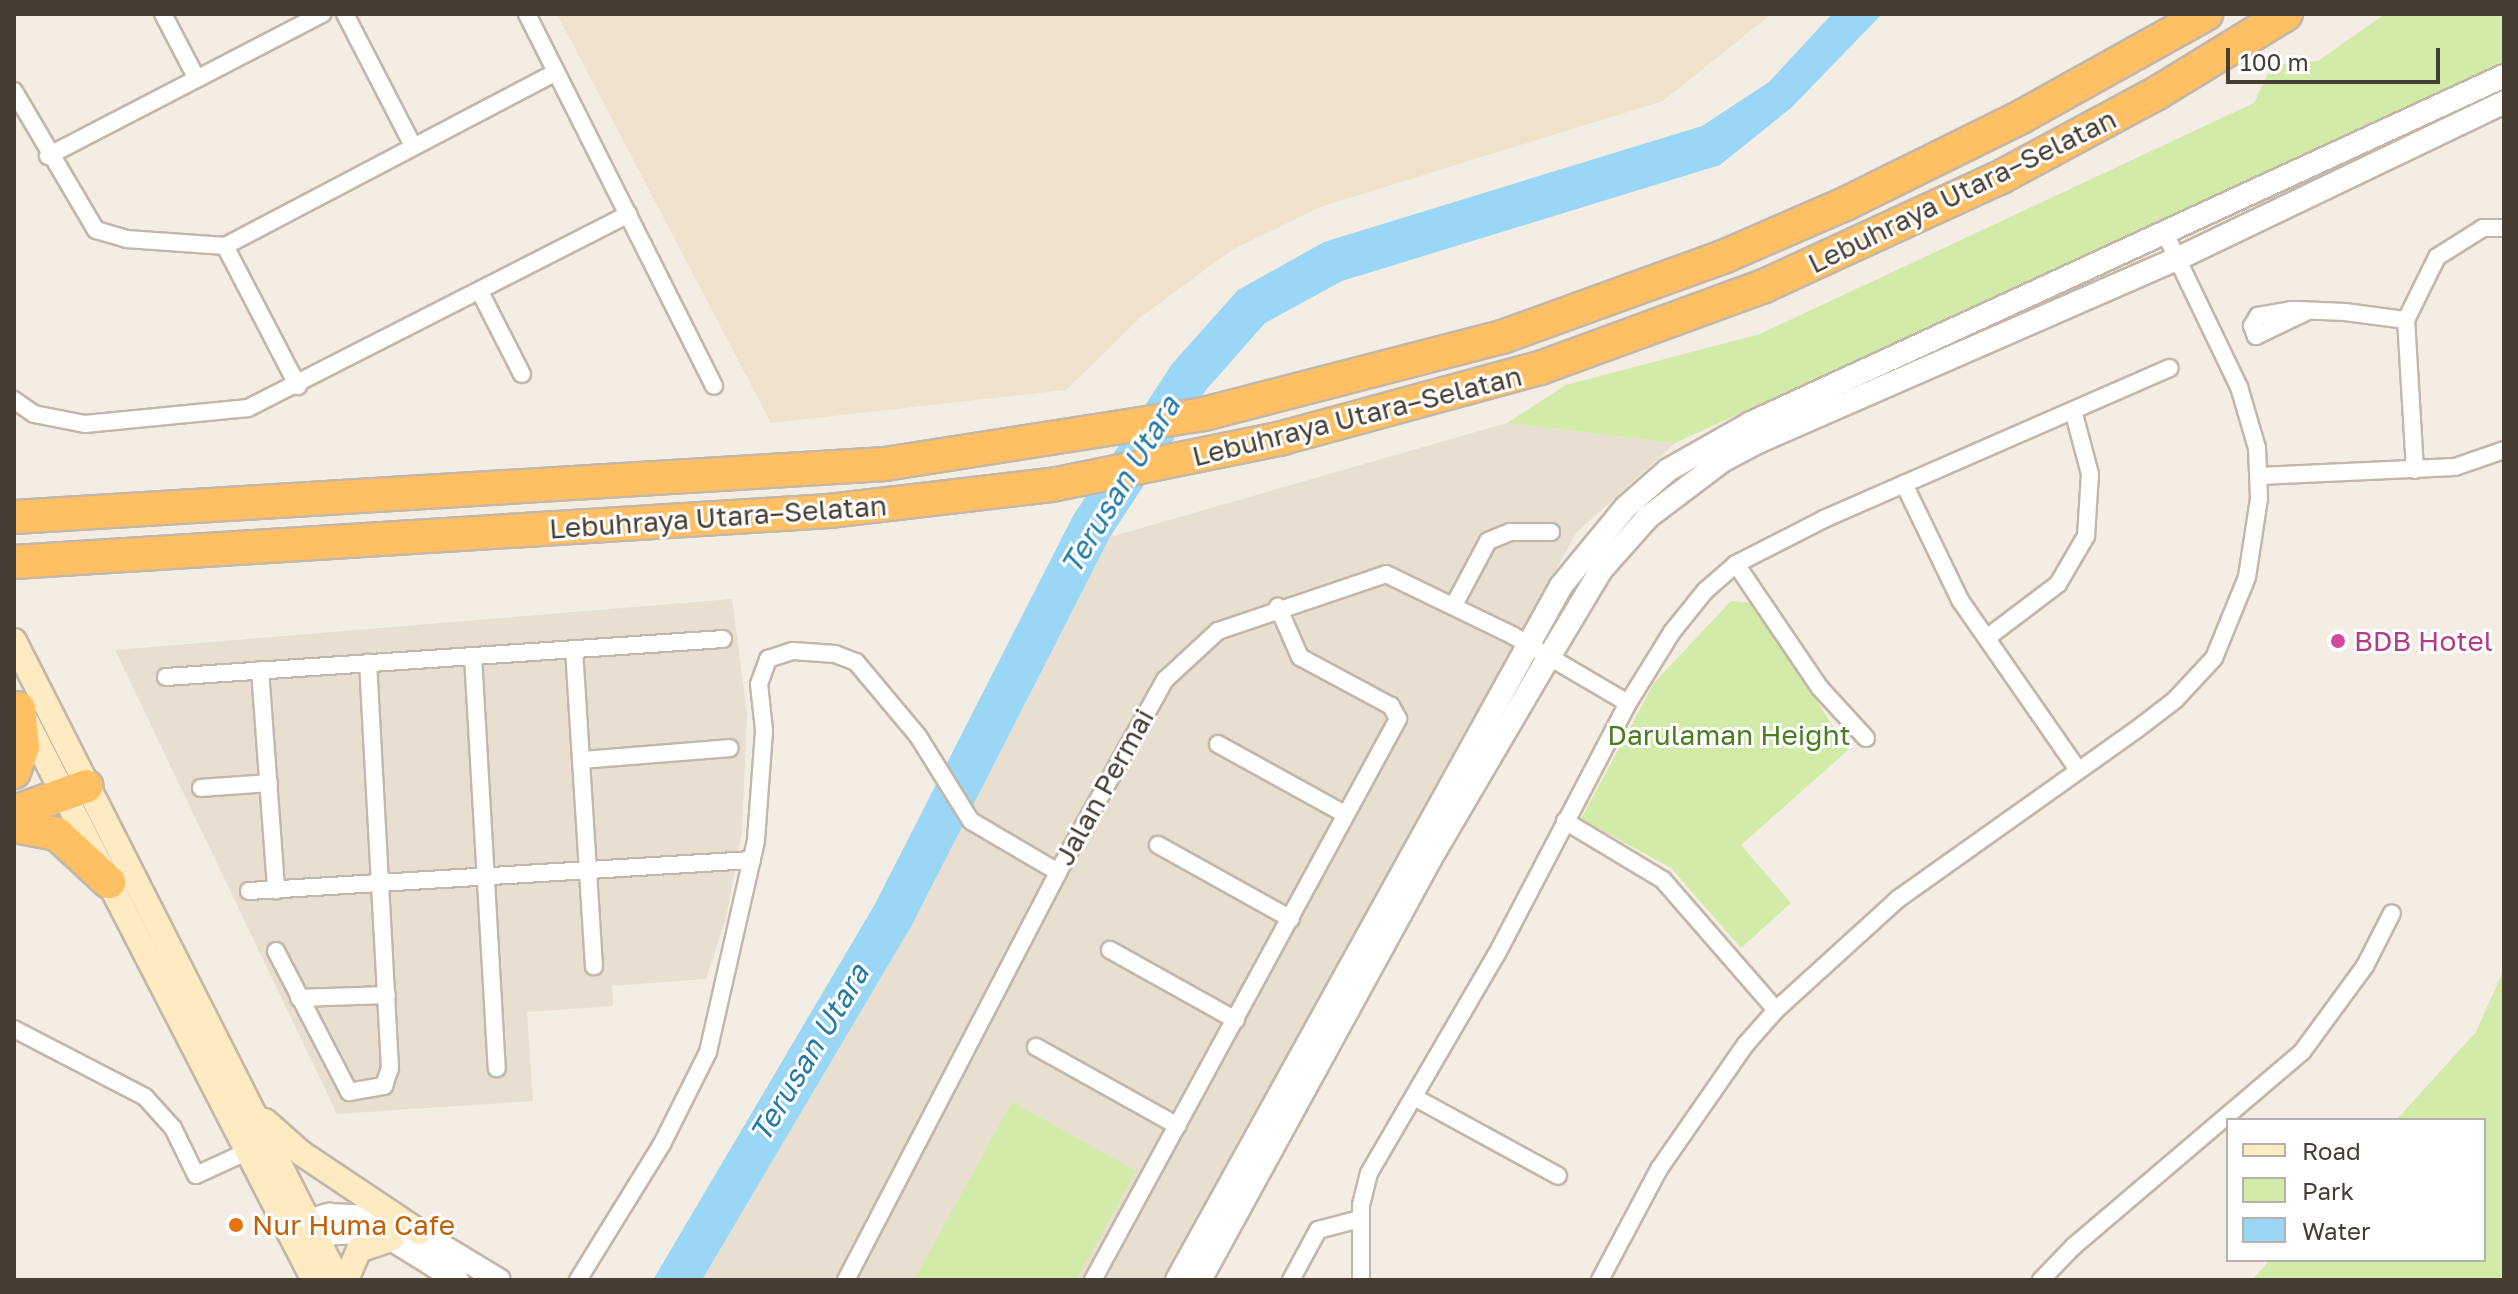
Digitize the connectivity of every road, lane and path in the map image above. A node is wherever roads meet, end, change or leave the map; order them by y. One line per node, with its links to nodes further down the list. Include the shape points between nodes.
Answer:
1 (163, 14): 9 (street)
2 (322, 14): 9 (street)
3 (345, 14): 12 (street)
4 (527, 14): 7 (street)
5 (2206, 14): 32 (highway, Lebuhraya Utara–Selatan, via 2021,117 1723,257 1502,337 1204,414 1050,442 824,470)
6 (2286, 14): 34 (highway, Lebuhraya Utara–Selatan, via 2157,93 1999,178 1734,299 1540,368 1198,458 1052,485 756,517)
7 (556, 72): 12 (street); 14 (street)
8 (2504, 76): 16 (street)
9 (197, 79): 13 (street)
10 (14, 91): 13 (street)
11 (2504, 102): 18 (street)
12 (413, 146): 17 (street)
13 (48, 156): 17 (street, via 96,230 127,239)
14 (628, 214): 19 (street); 25 (street)
15 (2504, 228): 21 (street, via 2483,228 2437,257)
16 (2165, 233): 18 (street); 41 (street, via 1751,423 1668,470 1596,539)
17 (225, 246): 24 (street)
18 (2177, 259): 30 (street, via 2250,417); 44 (street, via 1722,461 1648,517 1601,570)
19 (480, 292): 23 (street); 24 (street)
20 (2308, 311): 21 (street)
21 (2406, 320): 29 (street)
22 (2169, 368): 27 (street)
23 (522, 374)
24 (298, 386): 26 (street, via 231,414 85,424 43,417)
25 (714, 386)
26 (14, 400)
27 (2073, 410): 31 (street); 38 (street, via 2090,474 2086,536 2058,584)
28 (2504, 450): 29 (street, via 2467,464)
29 (2415, 470): 30 (street)
30 (2259, 476): 54 (street, via 2247,577 2214,658 2175,700)
31 (1904, 484): 35 (street); 38 (street, via 1940,566)
32 (14, 517)
33 (1551, 532): 36 (street, via 1510,532 1488,541)
34 (14, 562)
35 (1736, 564): 49 (street, via 1705,591 1672,632); 50 (street, via 1820,688)
36 (1454, 605): 37 (street, Jalan Permai, via 1386,574); 41 (street, Jalan Permai)
37 (1278, 607): 61 (street, via 1300,657 1391,706 1398,719); 67 (street, Jalan Permai, via 1218,631 1165,680)
38 (1988, 637): 54 (street)
39 (723, 639): 42 (street)
40 (14, 641): 56 (main road)
41 (1528, 644): 44 (street, Jalan Permai); 102 (street)
42 (574, 649): 43 (street); 53 (street)
43 (473, 656): 45 (street); 68 (street)
44 (1549, 657): 49 (street, Jalan Permai); 103 (street, via 1435,851)
45 (368, 663): 46 (street); 70 (street)
46 (260, 670): 47 (street); 57 (street)
47 (166, 677)
48 (16, 703): 55 (highway, via 22,759); 56 (main road)
49 (1628, 703): 62 (street)
50 (1866, 738)
51 (1218, 744): 61 (street)
52 (730, 748): 53 (street)
53 (582, 760): 66 (street)
54 (2078, 770): 80 (street, via 1898,899)
55 (14, 772)
56 (71, 781): 59 (highway); 60 (highway); 69 (main road); 86 (main road)
57 (269, 783): 58 (street); 71 (street)
58 (201, 788)
59 (14, 794)
60 (14, 812)
61 (1345, 814): 74 (street)
62 (1565, 821): 80 (street, via 1663,880); 85 (street)
63 (14, 826): 69 (highway, via 57,834)
64 (1158, 845): 74 (street)
65 (752, 860): 66 (street); 67 (street, via 763,753 760,669 775,654 823,653 856,662 930,753 971,821); 100 (street, via 708,1052 662,1144)
66 (590, 870): 68 (street); 77 (street)
67 (1058, 872): 101 (street, Jalan Permai)
68 (483, 877): 70 (street); 84 (street)
69 (109, 882): 88 (main road)
70 (380, 883): 71 (street); 78 (street)
71 (276, 890): 72 (street)
72 (249, 891)
73 (2392, 913): 107 (street, via 2365,966 2302,1052)
74 (1291, 919): 81 (street)
75 (1110, 950): 81 (street)
76 (276, 951): 79 (street)
77 (594, 966)
78 (387, 995): 79 (street); 79 (street, via 388,1081 357,1094 343,1084)
79 (299, 998)
80 (1776, 1010): 106 (street, via 1746,1044 1659,1169)
81 (1236, 1020): 87 (street)
82 (14, 1029): 88 (street, via 145,1097 173,1128 196,1175)
83 (1036, 1047): 87 (street)
84 (497, 1068)
85 (1414, 1097): 89 (street); 90 (street, via 1366,1180)
86 (247, 1102): 88 (main road); 92 (main road, via 301,1153)
87 (1178, 1126): 94 (street)
88 (258, 1147): 91 (main road)
89 (1558, 1176)
90 (1360, 1219): 104 (street, via 1318,1230); 105 (street)
91 (301, 1232): 92 (street, via 354,1214); 93 (street, via 366,1232); 95 (main road); 96 (main road)
92 (419, 1232): 99 (street)
93 (391, 1239): 97 (main road, via 359,1250); 98 (street)
94 (1099, 1278)
95 (314, 1280)
96 (338, 1280)
97 (346, 1280)
98 (457, 1280)
99 (499, 1280)
100 (578, 1280)
101 (846, 1280)
102 (1177, 1280)
103 (1200, 1280)
104 (1291, 1280)
105 (1361, 1280)
106 (1600, 1280)
107 (2041, 1280)

